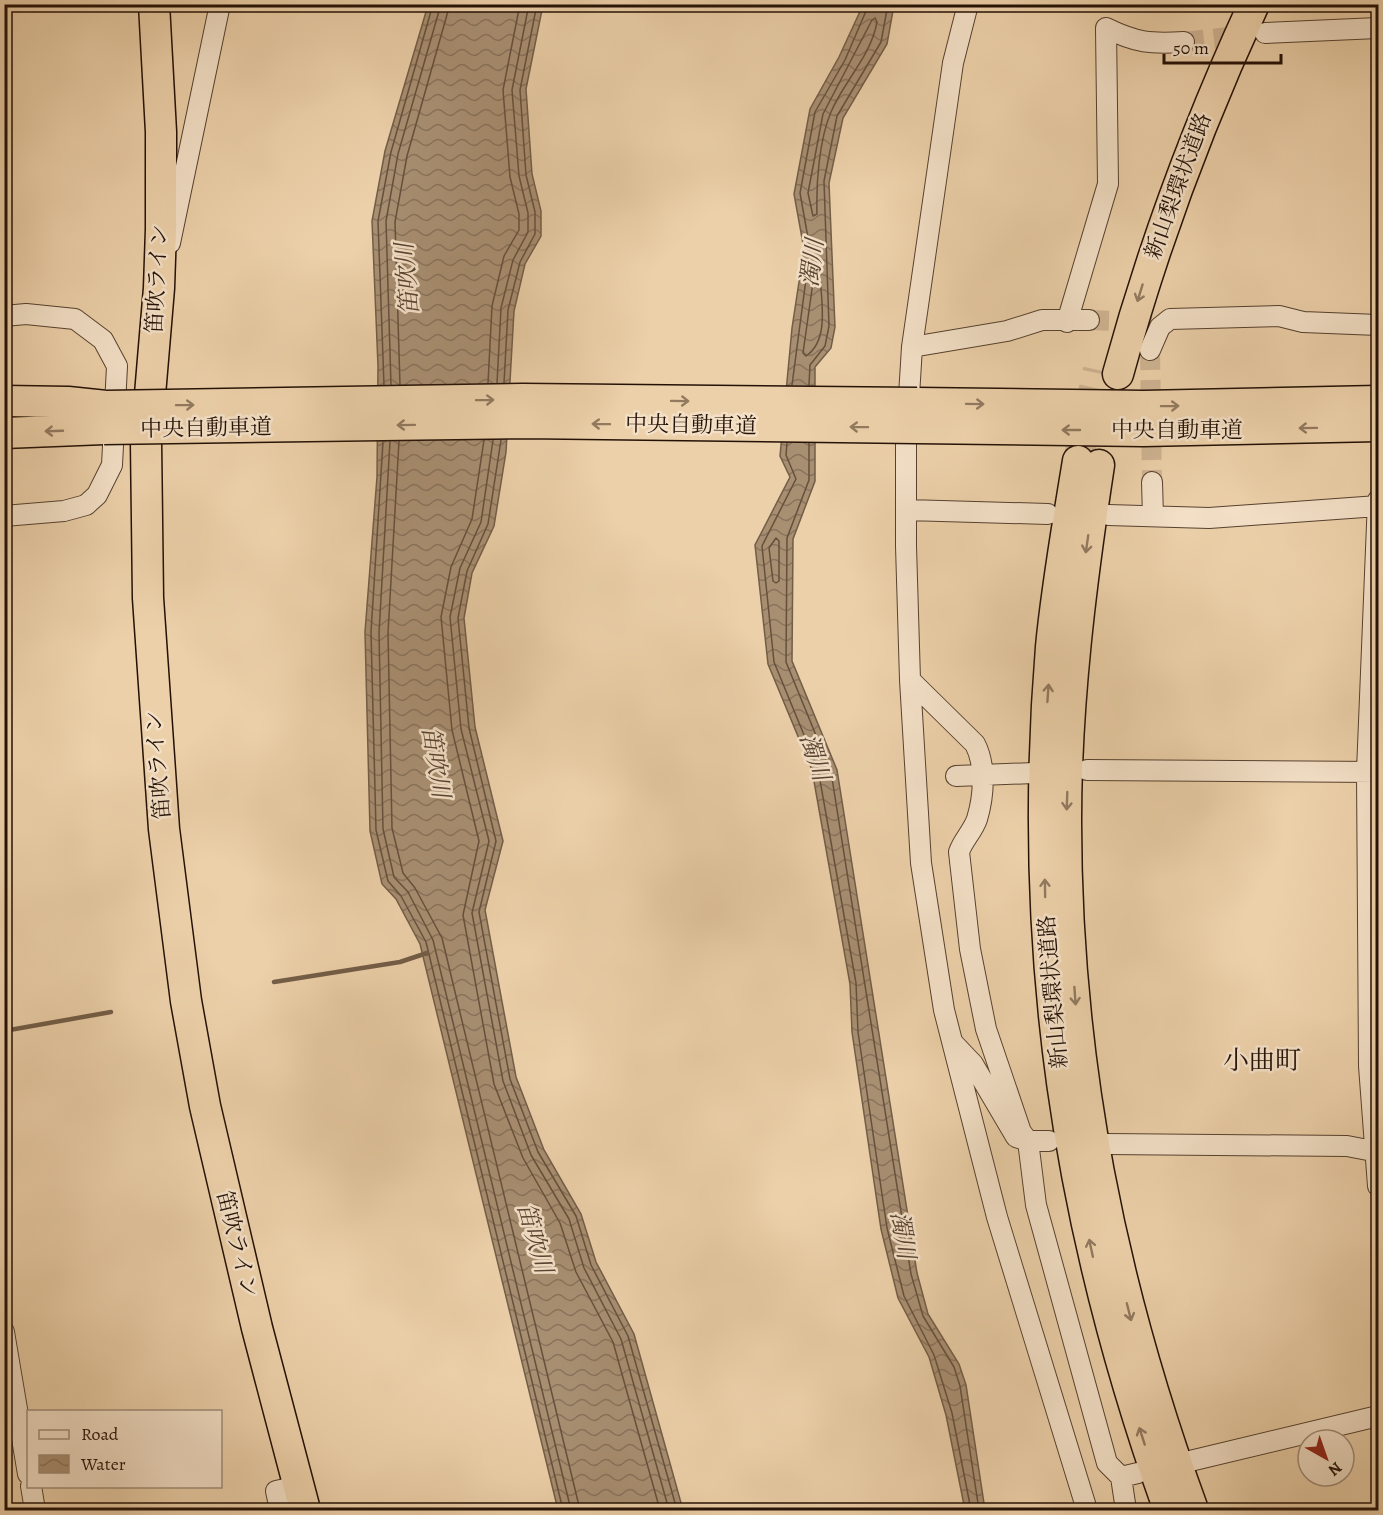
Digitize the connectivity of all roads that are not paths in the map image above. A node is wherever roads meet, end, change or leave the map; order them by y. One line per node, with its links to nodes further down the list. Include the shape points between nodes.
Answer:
1 (154, 4): 9 (highway, 笛吹ライン, via 161,132)
2 (220, 4): 9 (street)
3 (968, 4): 14 (street, via 953,63)
4 (1233, 4): 5 (highway, 新山梨環状道路, one-way to 4, via 1214,91 1108,372 1145,215)
5 (1254, 4)
6 (1378, 28): 7 (street)
7 (1265, 33)
8 (1184, 42): 12 (street, via 1156,44 1132,40 1106,28 1108,184)
9 (159, 288): 45 (highway, 笛吹ライン, via 146,442 148,598 172,907 205,1106)
10 (4, 316): 26 (street, via 75,319 103,340 117,366 112,465 97,495 86,505 64,511)
11 (1089, 320): 12 (street)
12 (1067, 322): 14 (street, via 1042,320 1007,331)
13 (1378, 325): 15 (street, via 1304,322 1279,316 1170,319 1156,324)
14 (912, 347): 23 (street)
15 (1150, 350)
16 (4, 401): 19 (highway, via 68,402)
17 (4, 409): 19 (highway, 中央自動車道)
18 (1373, 414): 19 (highway, 中央自動車道, bridge, via 1143,431 917,415 525,423)
19 (105, 417): 20 (highway, 中央自動車道, one-way to 20)
20 (4, 434)
21 (1152, 482): 27 (street)
22 (1378, 503): 27 (street, via 1209,518); 30 (street)
23 (906, 510): 24 (street); 28 (street)
24 (1048, 514)
25 (1108, 515): 27 (street)
26 (4, 516)
27 (1153, 516)
28 (910, 681): 33 (street, via 975,744); 34 (street, via 921,863 930,934)
29 (1087, 770): 30 (street)
30 (1373, 772): 38 (street, via 1369,1066)
31 (1034, 773): 33 (street)
32 (956, 776): 33 (street)
33 (983, 776): 35 (street, via 977,820 959,852 970,949 986,1029 1021,1132)
34 (952, 1042): 35 (street, via 973,1064 1016,1137); 48 (street, via 999,1225)
35 (1028, 1141): 36 (street); 49 (street, via 1036,1205 1107,1463 1130,1475)
36 (1049, 1141)
37 (1106, 1144): 38 (street, via 1347,1146)
38 (1376, 1152): 39 (street)
39 (1378, 1186)
40 (4, 1332): 43 (street)
41 (1378, 1416): 42 (street)
42 (1190, 1461)
43 (27, 1468)
44 (31, 1488): 46 (street)
45 (302, 1498): 47 (street, via 276,1491)
46 (35, 1510)
47 (280, 1510)
48 (1087, 1510)
49 (1126, 1510)
50 (1169, 1510): 51 (highway, 新山梨環状道路, one-way to 51, via 1117,1354 1095,1267 1071,1153 1051,997 1043,816 1046,730 1053,633 1089,463 1066,822 1083,1079 1116,1259 1143,1363)
51 (1193, 1510)

